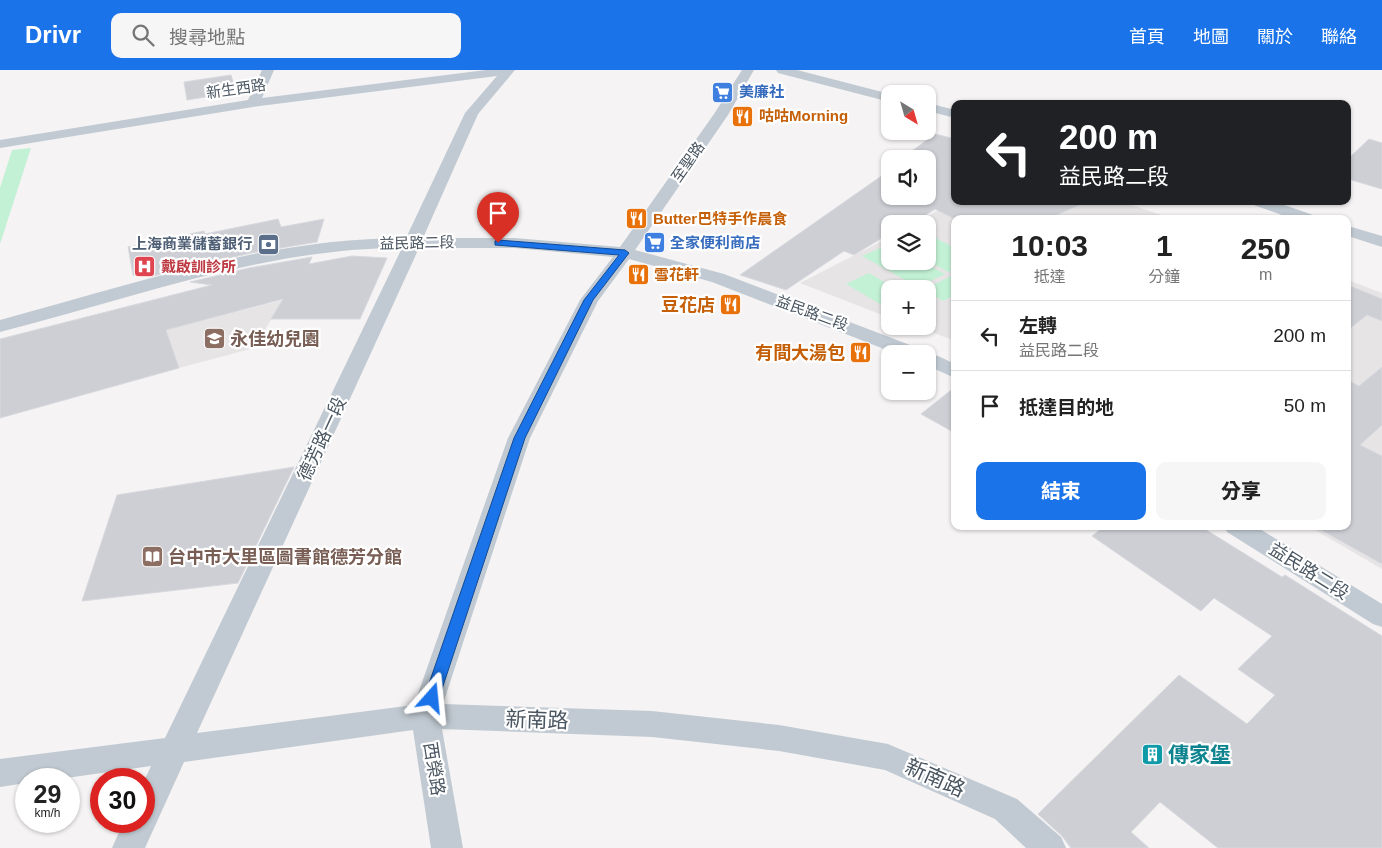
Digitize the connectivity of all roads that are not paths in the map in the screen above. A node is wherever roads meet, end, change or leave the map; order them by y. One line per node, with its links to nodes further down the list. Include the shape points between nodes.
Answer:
1 (268, 70): 6 (street)
2 (508, 70): 6 (street, 新生西路); 14 (street, 德芳路一段, via 472,113)
3 (748, 70): 15 (street, 至聖路, via 721,115)
4 (782, 70): 5 (street)
5 (881, 96)
6 (253, 103): 9 (street, 新生西路)
7 (936, 109): 8 (street)
8 (951, 113)
9 (0, 144)
10 (1269, 205): 11 (street)
11 (1298, 215)
12 (1351, 232): 13 (street)
13 (1382, 242)
14 (413, 243): 15 (street, 益民路二段, via 514,243); 16 (street, 益民路二段, via 319,247 235,262); 23 (street, 德芳路一段)
15 (625, 253): 17 (street, 益民路二段, via 718,278); 22 (street, 西榮路, via 589,300 519,438)
16 (0, 326)
17 (893, 345)
18 (936, 363): 19 (street)
19 (951, 370)
20 (1242, 530): 21 (street, 益民路二段)
21 (1382, 617)
22 (425, 716): 23 (street, 新南路); 28 (street, 西榮路); 29 (street, 新南路, via 652,724 779,738 888,756 1006,809)
23 (174, 749): 24 (street, 新南路); 25 (street, 德芳路一段)
24 (0, 772)
25 (155, 790)
26 (135, 833): 27 (street)
27 (128, 848)
28 (447, 848)
29 (1050, 848)

